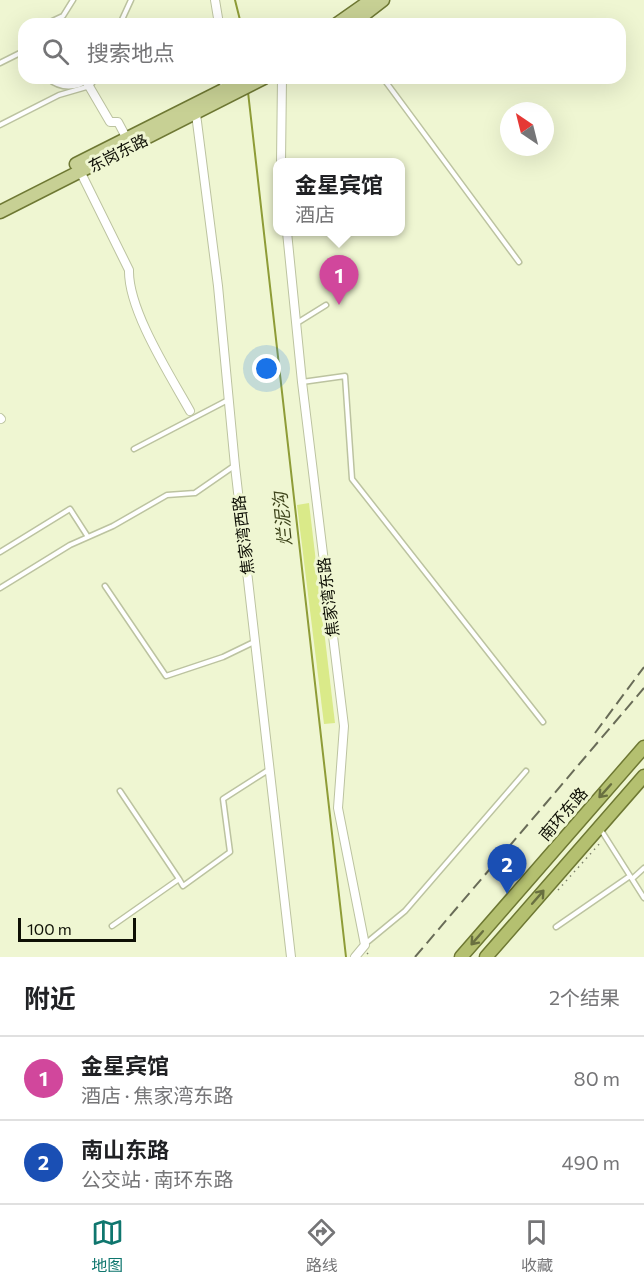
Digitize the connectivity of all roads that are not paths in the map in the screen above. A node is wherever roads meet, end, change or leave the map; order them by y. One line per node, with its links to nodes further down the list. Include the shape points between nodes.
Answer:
1 (72, 0): 5 (lane)
2 (131, 0): 6 (lane)
3 (215, 0): 7 (street)
4 (377, 1): 8 (main road)
5 (59, 18)
6 (123, 18)
7 (218, 18)
8 (352, 18)
9 (18, 54): 10 (lane)
10 (0, 63)
11 (61, 84): 12 (street)
12 (79, 84)
13 (84, 84): 20 (lane)
14 (89, 84): 21 (street, via 110,122 118,122)
15 (245, 84): 18 (main road)
16 (282, 84): 22 (street)
17 (387, 84): 27 (lane)
18 (228, 89): 19 (main road, 东岗东路); 21 (main road, 东岗东路)
19 (196, 114): 23 (main road, 东岗东路); 31 (street, 焦家湾西路)
20 (0, 126)
21 (127, 139): 24 (main road, 东岗东路)
22 (281, 158)
23 (80, 171): 25 (main road, 东岗东路); 32 (street, via 129,270 128,284 147,330)
24 (0, 203)
25 (0, 212)
26 (287, 236): 29 (street, 焦家湾东路)
27 (519, 262)
28 (326, 305): 29 (lane)
29 (296, 324): 30 (street, 焦家湾东路)
30 (302, 382): 40 (lane, via 345,376 352,478); 54 (street, 焦家湾东路, via 344,726 338,808)
31 (229, 399): 33 (lane); 34 (street, 焦家湾西路)
32 (190, 411)
33 (134, 449)
34 (235, 466): 35 (lane, via 195,493 167,495); 39 (street, 焦家湾西路)
35 (88, 537): 36 (lane, via 70,509); 38 (lane)
36 (0, 552)
37 (105, 586): 39 (lane, via 166,676)
38 (0, 588)
39 (255, 642): 42 (street, 焦家湾西路)
40 (543, 722)
41 (644, 747): 46 (highway, 南环东路, one-way to 46)
42 (270, 769): 50 (lane, via 224,799 230,852 183,886); 55 (street, 焦家湾西路)
43 (526, 771): 54 (lane, via 405,911)
44 (644, 776): 47 (highway)
45 (120, 791): 50 (lane)
46 (584, 815): 47 (lane); 57 (highway, 南环东路, one-way to 57)
47 (599, 827): 49 (lane); 58 (highway, one-way to 47)
48 (644, 868): 49 (lane)
49 (631, 878): 51 (lane); 53 (lane)
50 (179, 879): 52 (lane)
51 (644, 898)
52 (112, 926)
53 (556, 927)
54 (365, 945): 56 (street)
55 (291, 957)
56 (355, 957)
57 (461, 957)
58 (486, 957)

